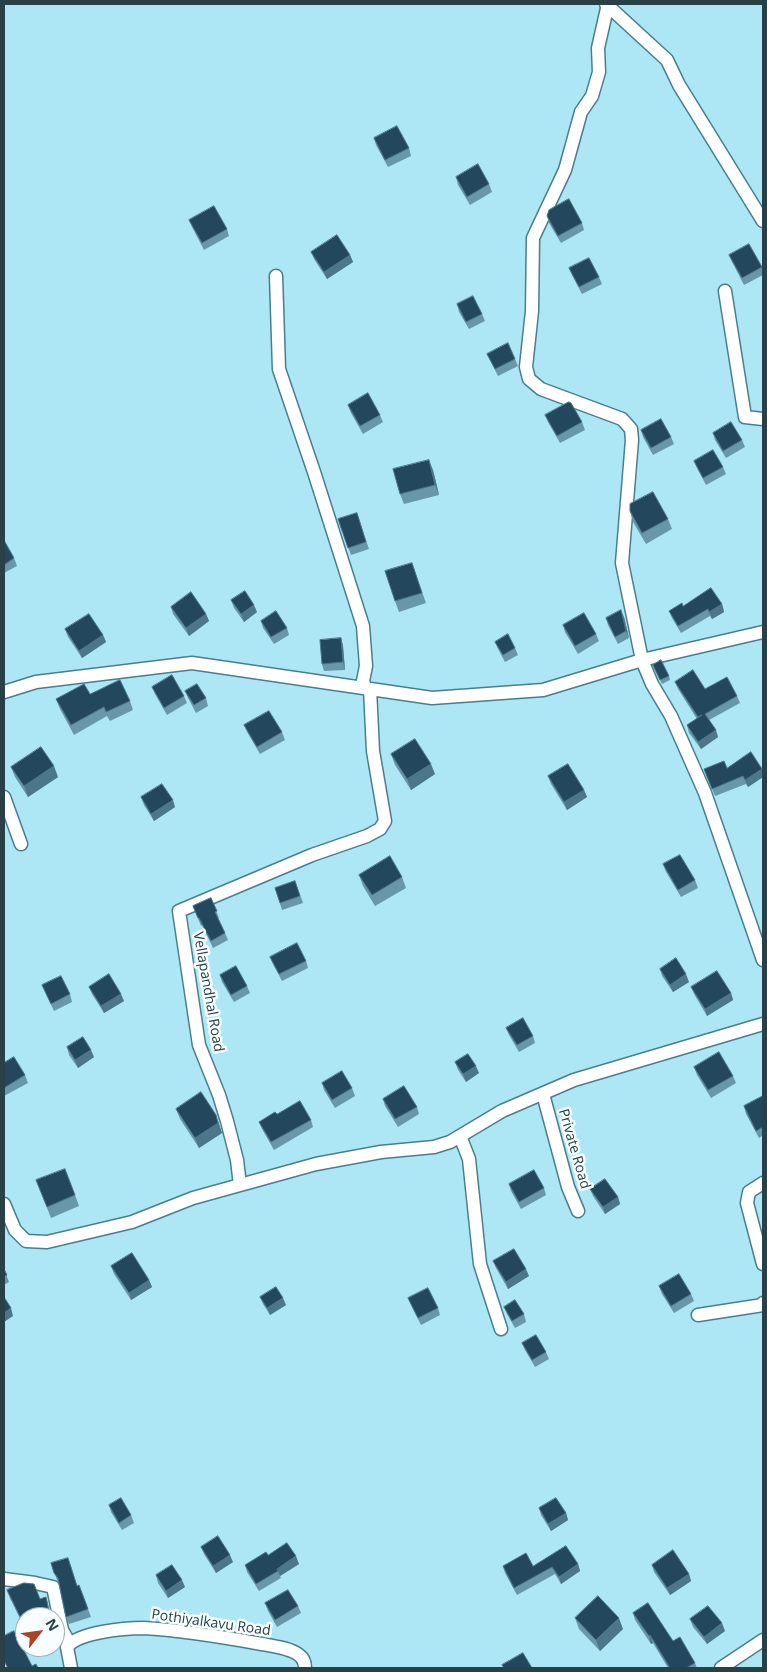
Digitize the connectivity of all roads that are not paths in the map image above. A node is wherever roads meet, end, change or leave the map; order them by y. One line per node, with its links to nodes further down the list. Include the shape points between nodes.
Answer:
1 (607, 4): 2 (street, via 667,60); 7 (street, via 592,96 581,112 565,170 533,238 532,311 526,367 529,379 541,389 622,419 631,429 622,563)
2 (763, 221)
3 (276, 276): 8 (street, via 279,369 363,626 366,666 363,681)
4 (725, 291): 5 (street, via 745,417)
5 (763, 419)
6 (763, 632): 7 (street)
7 (642, 660): 8 (street, via 543,690 432,698); 12 (street, via 705,793)
8 (368, 688): 9 (street, via 192,663 36,682); 17 (street, Vellapandhal Road, via 373,751 385,821 380,829 179,911 200,1045 227,1120)
9 (4, 692)
10 (4, 797): 11 (street)
11 (21, 844)
12 (763, 960)
13 (763, 1024): 14 (street, via 574,1080)
14 (542, 1094): 15 (street, via 502,1110); 19 (street, Private Road)
15 (460, 1136): 17 (street, via 434,1147 381,1152 316,1164); 23 (street, via 469,1159 480,1264)
16 (763, 1183): 20 (street, via 749,1192 747,1202)
17 (240, 1185): 18 (street, via 193,1198 132,1222 47,1242 26,1241 15,1230)
18 (4, 1204)
19 (578, 1212)
20 (763, 1264)
21 (763, 1303): 22 (street)
22 (698, 1315)
23 (501, 1329)
24 (4, 1579): 26 (street, via 53,1587 62,1630)
25 (763, 1640): 29 (street)
26 (70, 1644): 27 (street, via 67,1653); 28 (street, Pothiyalkavu Road, via 76,1639 112,1631 142,1628 174,1631 240,1640 293,1652 303,1659)
27 (71, 1668)
28 (305, 1668)
29 (721, 1668)

